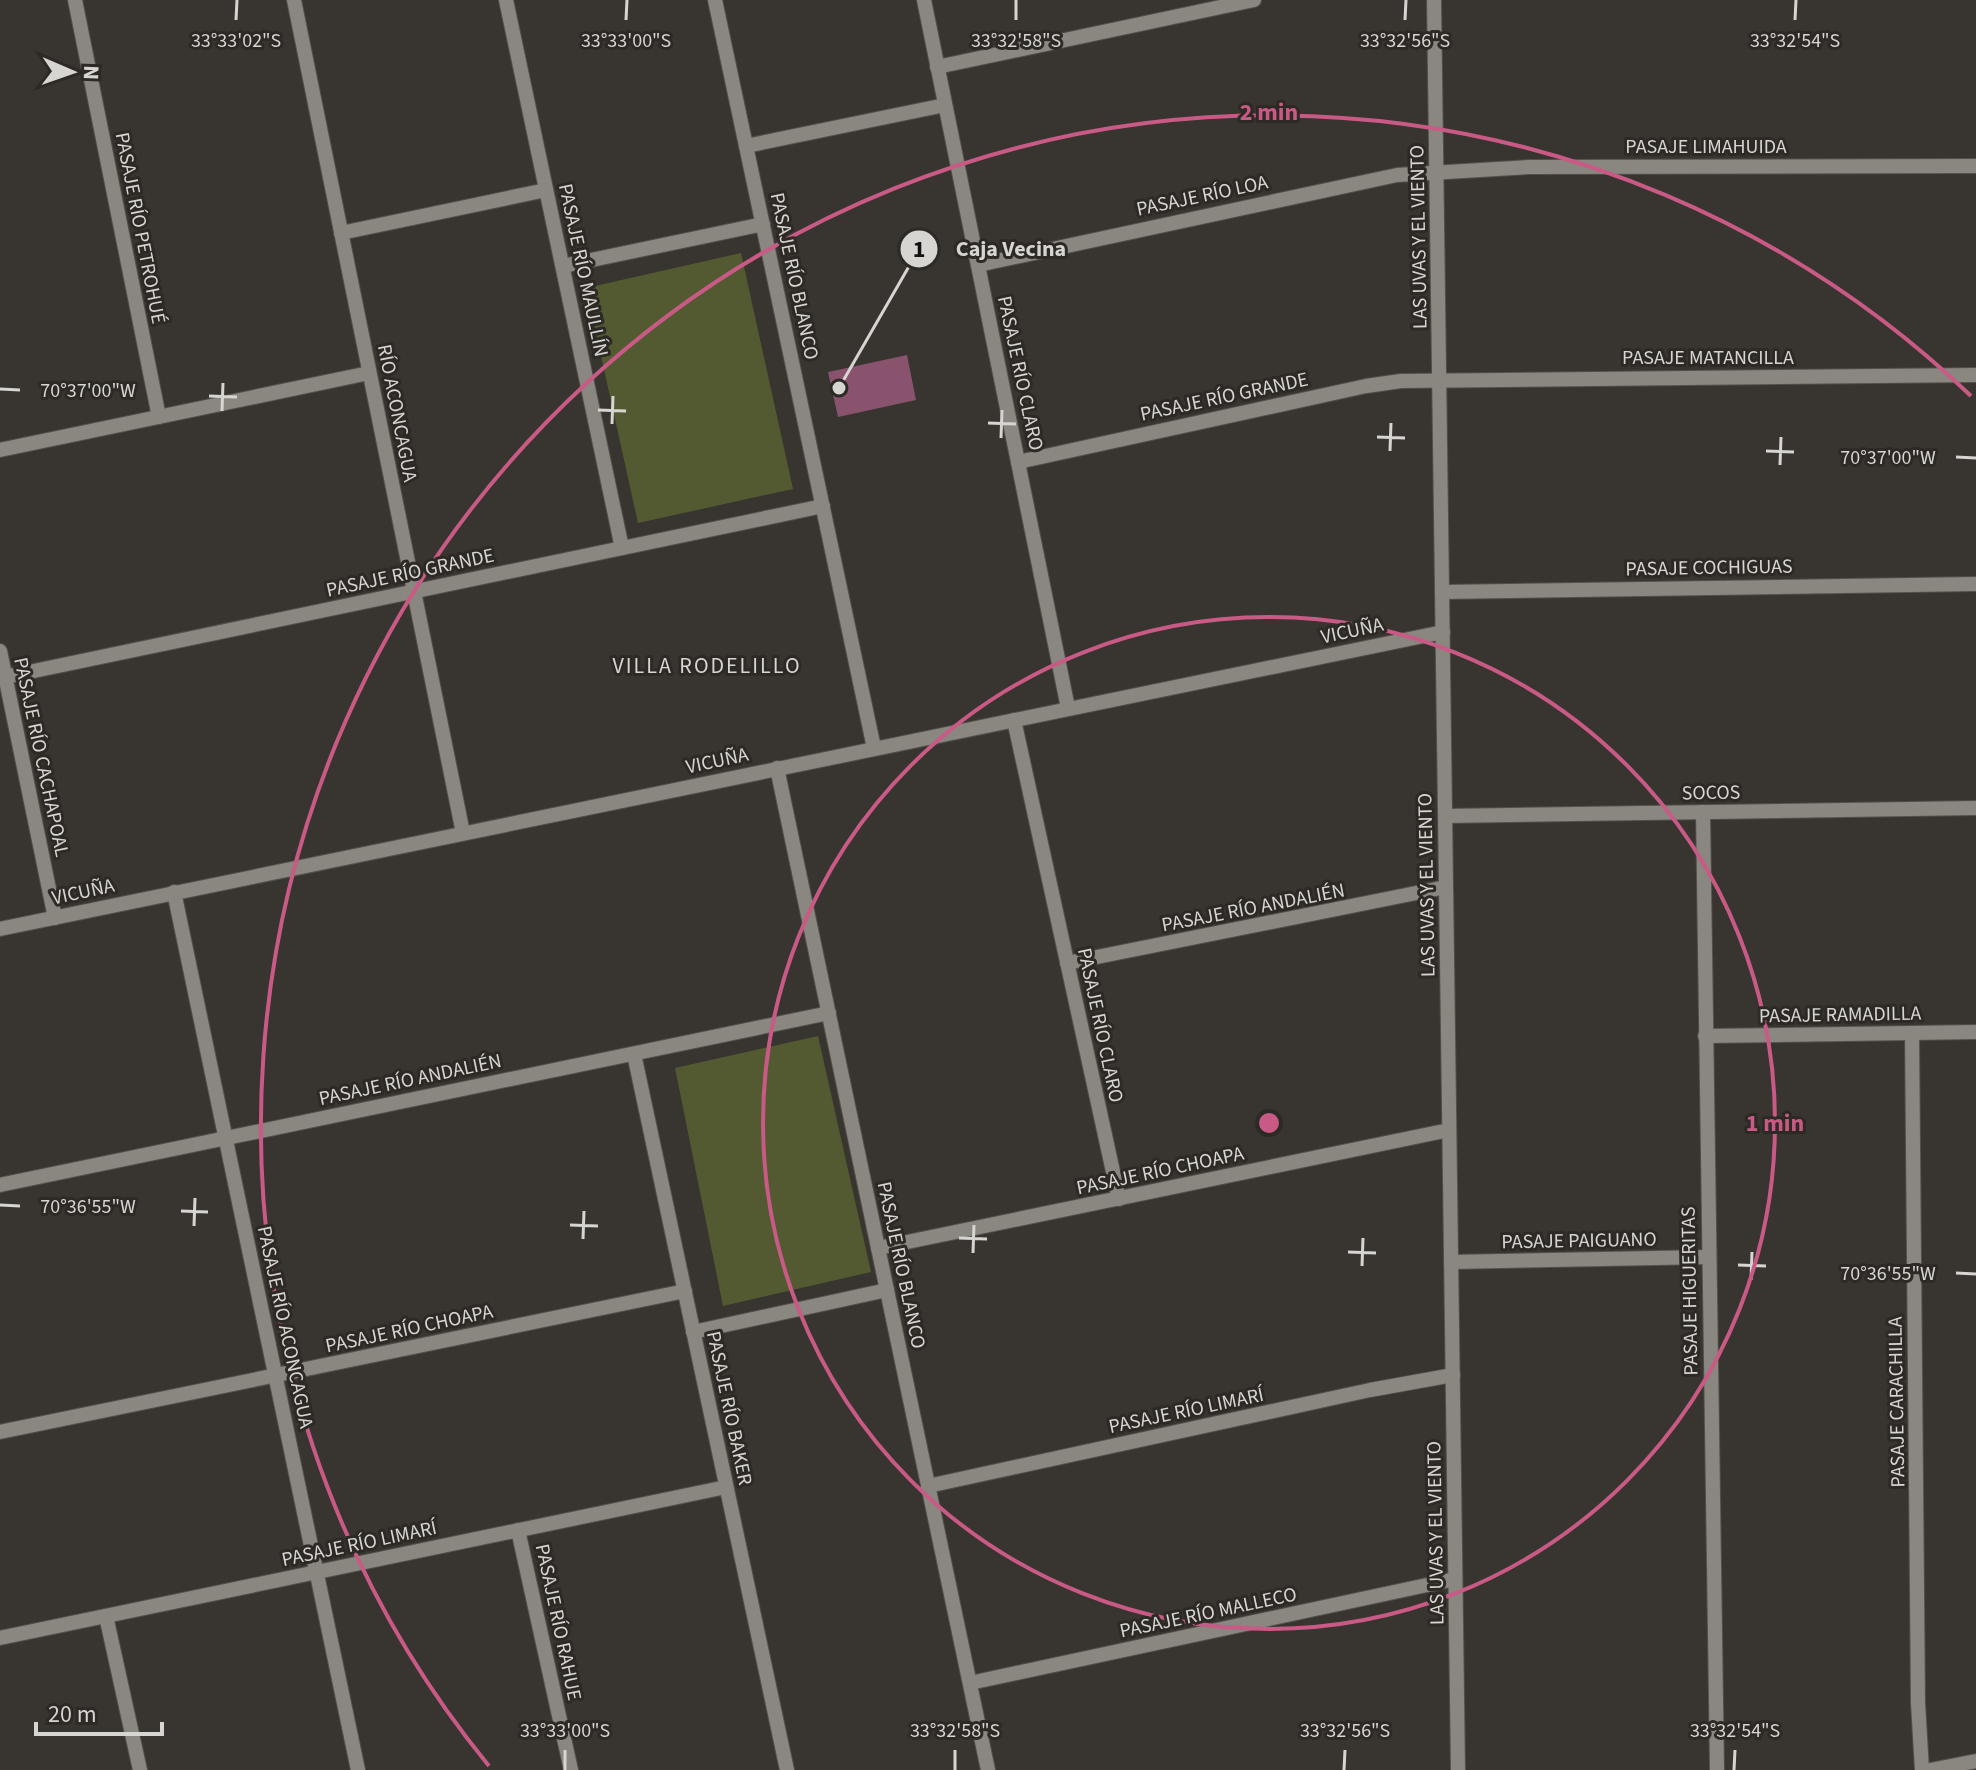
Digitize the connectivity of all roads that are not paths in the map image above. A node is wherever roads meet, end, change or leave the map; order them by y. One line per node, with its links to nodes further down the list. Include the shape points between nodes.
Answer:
1 (75, 0): 21 (street, PASAJE RÍO PETROHUÉ)
2 (294, 0): 15 (street, RÍO ACONCAGUA)
3 (506, 0): 13 (street, PASAJE RÍO MAULLÍN)
4 (715, 0): 10 (street, PASAJE RÍO BLANCO)
5 (924, 0): 8 (street, PASAJE RÍO CLARO)
6 (1254, 0): 8 (street)
7 (1434, 0): 12 (street, LAS UVAS Y EL VIENTO)
8 (937, 67): 9 (street, PASAJE RÍO CLARO)
9 (945, 105): 10 (street); 16 (street, PASAJE RÍO CLARO)
10 (746, 146): 14 (street, PASAJE RÍO BLANCO)
11 (1976, 166): 12 (street, PASAJE LIMAHUIDA)
12 (1437, 172): 16 (street, PASAJE RÍO LOA, via 1365,180); 20 (street, LAS UVAS Y EL VIENTO)
13 (546, 190): 15 (street); 17 (street, PASAJE RÍO MAULLÍN)
14 (763, 224): 17 (street); 24 (street, PASAJE RÍO BLANCO)
15 (341, 233): 18 (street, RÍO ACONCAGUA)
16 (978, 265): 23 (street, PASAJE RÍO CLARO)
17 (563, 266): 25 (street, PASAJE RÍO MAULLÍN)
18 (369, 373): 21 (street); 27 (street, RÍO ACONCAGUA)
19 (1976, 375): 20 (street, PASAJE MATANCILLA)
20 (1440, 380): 23 (street, PASAJE RÍO GRANDE, via 1366,386); 28 (street, LAS UVAS Y EL VIENTO)
21 (159, 417): 22 (street)
22 (0, 450)
23 (1018, 462): 32 (street, PASAJE RÍO CLARO)
24 (823, 506): 25 (street, PASAJE RÍO GRANDE); 34 (street, PASAJE RÍO BLANCO)
25 (622, 548): 27 (street, PASAJE RÍO GRANDE)
26 (1976, 584): 28 (street, PASAJE COCHIGUAS)
27 (414, 592): 31 (street, PASAJE RÍO GRANDE); 39 (street, RÍO ACONCAGUA)
28 (1442, 592): 29 (street, LAS UVAS Y EL VIENTO)
29 (1443, 632): 32 (street, VICUÑA); 38 (street, LAS UVAS Y EL VIENTO)
30 (0, 651): 31 (street, PASAJE RÍO CACHAPOAL)
31 (5, 677): 42 (street, PASAJE RÍO CACHAPOAL)
32 (1068, 708): 33 (street, VICUÑA)
33 (1014, 720): 34 (street, VICUÑA); 44 (street, PASAJE RÍO CLARO)
34 (874, 748): 35 (street, VICUÑA)
35 (777, 768): 39 (street, VICUÑA); 45 (street, PASAJE RÍO BLANCO)
36 (1976, 808): 37 (street, SOCOS)
37 (1703, 812): 38 (street, SOCOS); 48 (street, PASAJE HIGUERITAS)
38 (1446, 816): 40 (street, LAS UVAS Y EL VIENTO)
39 (463, 833): 41 (street, VICUÑA)
40 (1446, 887): 44 (street, PASAJE RÍO ANDALIÉN); 50 (street, LAS UVAS Y EL VIENTO)
41 (174, 892): 42 (street, VICUÑA); 51 (street, PASAJE RÍO ACONCAGUA)
42 (55, 918): 43 (street, VICUÑA)
43 (0, 929)
44 (1067, 963): 53 (street, PASAJE RÍO CLARO)
45 (829, 1013): 49 (street, PASAJE RÍO ANDALIÉN); 54 (street, PASAJE RÍO BLANCO)
46 (1976, 1032): 47 (street, PASAJE RAMADILLA)
47 (1912, 1033): 48 (street, PASAJE RAMADILLA); 79 (street, PASAJE CARACHILLA)
48 (1705, 1036): 55 (street, PASAJE HIGUERITAS)
49 (634, 1054): 51 (street, PASAJE RÍO ANDALIÉN); 58 (street, PASAJE RÍO BAKER)
50 (1449, 1130): 53 (street, PASAJE RÍO CHOAPA); 56 (street, LAS UVAS Y EL VIENTO)
51 (226, 1138): 52 (street, PASAJE RÍO ANDALIÉN); 60 (street, PASAJE RÍO ACONCAGUA)
52 (0, 1185)
53 (1119, 1199): 54 (street, PASAJE RÍO CHOAPA)
54 (878, 1248): 57 (street, PASAJE RÍO BLANCO)
55 (1709, 1257): 56 (street, PASAJE PAIGUANO); 78 (street, PASAJE HIGUERITAS)
56 (1451, 1262): 61 (street, LAS UVAS Y EL VIENTO)
57 (887, 1290): 59 (street); 63 (street, PASAJE RÍO BLANCO)
58 (685, 1291): 59 (street, PASAJE RÍO BAKER); 60 (street, PASAJE RÍO CHOAPA)
59 (693, 1332): 64 (street, PASAJE RÍO BAKER)
60 (275, 1375): 62 (street, PASAJE RÍO CHOAPA); 66 (street, PASAJE RÍO ACONCAGUA)
61 (1453, 1375): 63 (street, PASAJE RÍO LIMARÍ); 67 (street, LAS UVAS Y EL VIENTO)
62 (0, 1432)
63 (928, 1486): 70 (street, PASAJE RÍO BLANCO)
64 (726, 1487): 65 (street, PASAJE RÍO LIMARÍ); 75 (street, PASAJE RÍO BAKER)
65 (518, 1530): 66 (street, PASAJE RÍO LIMARÍ); 74 (street, PASAJE RÍO RAHUE)
66 (317, 1572): 68 (street, PASAJE RÍO LIMARÍ); 73 (street, PASAJE RÍO ACONCAGUA)
67 (1455, 1579): 70 (street, PASAJE RÍO MALLECO); 77 (street, LAS UVAS Y EL VIENTO)
68 (106, 1616): 69 (street, PASAJE RÍO LIMARÍ); 72 (street)
69 (0, 1638)
70 (970, 1683): 76 (street, PASAJE RÍO BLANCO)
71 (1976, 1761): 80 (street)
72 (140, 1770)
73 (358, 1770)
74 (571, 1770)
75 (787, 1770)
76 (988, 1770)
77 (1458, 1770)
78 (1717, 1770)
79 (1922, 1770)
80 (1930, 1770)

